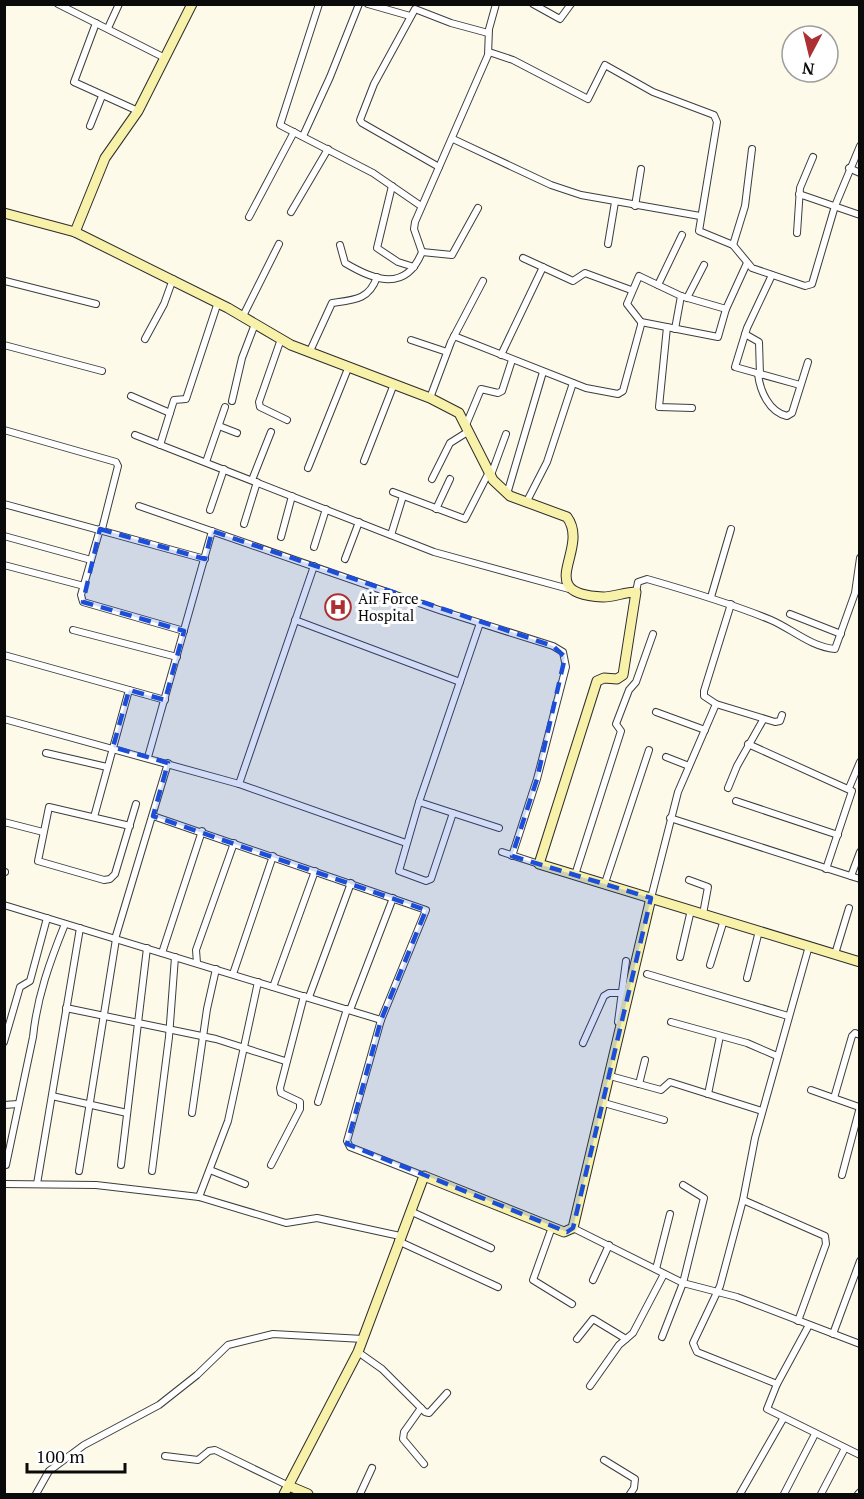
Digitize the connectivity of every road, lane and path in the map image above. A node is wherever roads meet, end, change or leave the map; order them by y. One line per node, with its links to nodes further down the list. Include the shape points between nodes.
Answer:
1 (58, 4): 12 (street)
2 (119, 4): 13 (street)
3 (192, 4): 16 (street)
4 (319, 4): 20 (street, via 280,122)
5 (359, 4): 21 (street)
6 (368, 4): 11 (street)
7 (487, 4): 10 (street)
8 (533, 4): 9 (street, via 560,19)
9 (572, 4)
10 (495, 6): 14 (street)
11 (410, 16): 14 (street, via 417,9); 27 (street, via 371,90 360,122)
12 (96, 23): 13 (street); 17 (street, via 74,82)
13 (108, 28): 16 (street)
14 (488, 33): 15 (street)
15 (489, 52): 22 (street); 41 (street, via 513,60 588,99 605,65 653,92 714,115 717,122)
16 (165, 58): 18 (street)
17 (102, 96): 18 (street); 19 (street)
18 (138, 111): 43 (street, via 105,158)
19 (90, 126)
20 (294, 132): 21 (street); 42 (street)
21 (303, 136): 24 (street)
22 (453, 139): 27 (street); 33 (street, via 562,189)
23 (860, 146): 28 (street)
24 (328, 149): 31 (street); 38 (street)
25 (752, 149): 49 (street, via 746,202)
26 (813, 157): 32 (street)
27 (439, 167): 34 (street)
28 (849, 168): 30 (street); 36 (street)
29 (641, 170): 35 (street)
30 (860, 173)
31 (392, 186): 34 (street); 54 (street, via 377,248)
32 (799, 194): 36 (street); 44 (street)
33 (615, 202): 35 (street); 47 (street)
34 (421, 206): 50 (street, via 414,225)
35 (635, 206): 41 (street)
36 (835, 206): 40 (street); 56 (street, via 812,284 806,286)
37 (478, 208): 50 (street, via 452,255)
38 (291, 212)
39 (4, 213): 43 (street)
40 (860, 215)
41 (700, 216): 49 (street, via 701,234)
42 (249, 217)
43 (75, 232): 58 (street)
44 (797, 233)
45 (682, 235): 61 (street)
46 (279, 244): 68 (street)
47 (608, 244)
48 (340, 245): 57 (street, via 345,263)
49 (733, 245): 52 (street)
50 (422, 252): 54 (street)
51 (523, 258): 55 (street)
52 (747, 263): 56 (street); 67 (street)
53 (704, 265): 64 (street)
54 (414, 267): 57 (street, via 396,281)
55 (543, 267): 63 (street, via 573,281 585,273); 81 (street)
56 (772, 275): 73 (street)
57 (377, 277): 79 (street, via 373,289 363,298 332,303)
58 (173, 279): 65 (street); 75 (street)
59 (5, 280): 62 (street); 66 (street)
60 (483, 281): 74 (street)
61 (658, 285): 63 (street, via 639,276); 64 (street)
62 (4, 288)
63 (631, 290): 69 (street, via 627,299 629,309)
64 (684, 297): 67 (street); 72 (street)
65 (218, 302): 68 (street); 96 (street, via 186,399 175,399)
66 (96, 304)
67 (726, 309): 72 (street, via 718,337)
68 (243, 316): 70 (street)
69 (641, 322): 71 (street); 88 (street, via 622,393 592,390)
70 (255, 324): 76 (street); 93 (street)
71 (667, 327): 72 (street); 95 (street, via 659,407)
72 (675, 329)
73 (745, 334): 87 (street, via 759,342); 87 (street, via 735,367)
74 (454, 336): 80 (street); 81 (street)
75 (145, 339)
76 (280, 339): 79 (street); 97 (street, via 258,402 260,407)
77 (411, 340): 80 (street)
78 (4, 345): 85 (street)
79 (310, 351): 84 (street)
80 (447, 352): 92 (street)
81 (501, 355): 82 (street)
82 (512, 360): 86 (street); 99 (street, via 502,391 481,390)
83 (808, 362): 90 (street)
84 (349, 366): 89 (street); 108 (street)
85 (102, 371)
86 (543, 372): 88 (street); 115 (street)
87 (759, 375): 90 (street); 90 (street, via 761,392 782,415 792,413)
88 (573, 383): 118 (street, via 547,462)
89 (394, 384): 92 (street); 106 (street)
90 (800, 385)
91 (130, 396): 96 (street)
92 (430, 398): 99 (street, via 459,413)
93 (232, 401)
94 (225, 407): 98 (street)
95 (692, 408)
96 (170, 413): 105 (street)
97 (287, 420)
98 (219, 426): 102 (street); 107 (street)
99 (467, 428): 110 (street); 111 (street, via 450,442)
100 (4, 430): 126 (street, via 116,462)
101 (271, 432): 113 (street)
102 (237, 433)
103 (506, 434): 110 (street)
104 (135, 435): 105 (street)
105 (160, 445): 107 (street)
106 (364, 461)
107 (206, 462): 109 (street)
108 (308, 468)
109 (224, 469): 113 (street); 123 (street)
110 (490, 474): 115 (street); 122 (street, via 465,519)
111 (432, 479)
112 (450, 479): 122 (street)
113 (255, 481): 116 (street); 125 (street)
114 (393, 492): 117 (street)
115 (507, 494): 118 (street)
116 (292, 496): 121 (street); 131 (street)
117 (403, 496): 122 (street); 129 (street)
118 (526, 503): 140 (street, via 572,523 566,580)
119 (4, 504): 126 (street)
120 (139, 506): 128 (street)
121 (326, 509): 124 (street); 132 (street)
122 (436, 509)
123 (210, 510)
124 (359, 522): 129 (street); 134 (street)
125 (244, 524)
126 (101, 529): 135 (street); 136 (street)
127 (731, 529): 142 (street)
128 (212, 531): 136 (street); 138 (street)
129 (391, 535): 140 (street, via 483,567)
130 (4, 536): 135 (street)
131 (281, 537)
132 (314, 547)
133 (860, 558): 150 (street, via 855,593)
134 (345, 559)
135 (91, 560): 139 (street)
136 (205, 560): 148 (street)
137 (4, 565): 139 (street)
138 (314, 566): 145 (street); 146 (street)
139 (84, 586): 148 (street, via 81,600 86,605)
140 (569, 589): 141 (street, via 576,594 606,597)
141 (636, 592): 142 (street, via 638,582 647,579); 194 (street, via 622,675 617,680 597,681)
142 (711, 597): 143 (street)
143 (731, 604): 150 (street, via 832,650); 156 (street, via 704,691 704,696)
144 (790, 614): 150 (street)
145 (295, 620): 153 (street); 172 (street)
146 (480, 623): 153 (street); 193 (street, via 559,648 566,662 537,779)
147 (73, 630): 152 (street)
148 (184, 631): 152 (street)
149 (653, 634): 197 (street, via 616,724 621,731)
150 (841, 634)
151 (4, 655): 154 (street)
152 (177, 657): 155 (street)
153 (460, 682): 176 (street)
154 (129, 690): 155 (street); 163 (street)
155 (165, 700): 166 (street)
156 (716, 705): 160 (street); 161 (street)
157 (656, 712): 161 (street)
158 (782, 715): 160 (street, via 778,722)
159 (4, 719): 163 (street)
160 (763, 720): 162 (street)
161 (705, 730): 170 (street)
162 (748, 744): 173 (street); 174 (street)
163 (113, 747): 166 (street); 171 (street)
164 (649, 750): 201 (street)
165 (46, 753): 171 (street)
166 (148, 757): 169 (street)
167 (666, 757): 170 (street)
168 (860, 762): 174 (street)
169 (168, 763): 172 (street); 179 (street)
170 (689, 766): 181 (street)
171 (107, 767): 180 (street)
172 (239, 784): 189 (street)
173 (728, 788)
174 (849, 788): 187 (street, via 853,793)
175 (736, 801): 187 (street)
176 (418, 802): 178 (street); 189 (street)
177 (136, 804): 183 (street)
178 (453, 813): 184 (street); 189 (street, via 429,881 399,872)
179 (153, 816): 185 (street); 214 (street)
180 (94, 817): 183 (street); 186 (street, via 49,807)
181 (670, 818): 195 (street); 204 (street)
182 (4, 822): 186 (street)
183 (130, 826): 186 (street, via 116,874 107,880 39,862)
184 (499, 828)
185 (202, 831): 188 (street); 217 (street)
186 (43, 832)
187 (838, 835): 195 (street)
188 (234, 843): 192 (street); 223 (street, via 196,950)
189 (406, 843)
190 (502, 852): 193 (street)
191 (860, 852): 198 (street)
192 (273, 856): 196 (street); 227 (street)
193 (512, 856): 194 (street)
194 (539, 864): 197 (street)
195 (826, 869): 198 (street)
196 (315, 871): 202 (street); 230 (street)
197 (575, 875): 201 (street)
198 (851, 876): 199 (street)
199 (860, 879)
200 (689, 880): 208 (street, via 708,887)
201 (605, 883): 204 (street)
202 (351, 884): 203 (street); 232 (street)
203 (393, 898): 234 (street); 237 (street, via 426,910)
204 (651, 898): 207 (street); 251 (street)
205 (4, 905): 209 (street)
206 (849, 908): 218 (street)
207 (691, 910): 208 (street); 220 (street)
208 (703, 914): 210 (street)
209 (47, 918): 211 (street); 245 (street, via 30,981 20,987)
210 (724, 920): 213 (street); 224 (street)
211 (65, 924): 212 (street); 259 (street, via 45,978)
212 (80, 928): 214 (street); 233 (street)
213 (759, 931): 215 (street); 228 (street)
214 (115, 939): 216 (street); 235 (street)
215 (809, 946): 218 (street); 236 (street)
216 (147, 948): 217 (street); 239 (street)
217 (162, 953): 219 (street)
218 (835, 954): 222 (street)
219 (175, 957): 223 (street); 240 (street)
220 (680, 957)
221 (626, 962): 231 (street)
222 (860, 962)
223 (197, 963): 225 (street)
224 (710, 965)
225 (216, 969): 227 (street); 244 (street)
226 (647, 974): 236 (street)
227 (233, 975): 229 (street)
228 (747, 978)
229 (258, 982): 230 (street); 247 (street)
230 (273, 987): 232 (street)
231 (622, 993): 241 (street); 246 (street, via 604,996)
232 (306, 997): 234 (street); 250 (street)
233 (66, 1008): 235 (street); 255 (street)
234 (349, 1010): 237 (street); 257 (street)
235 (103, 1016): 239 (street); 260 (street)
236 (788, 1017): 248 (street)
237 (381, 1020): 274 (street, via 347,1144)
238 (671, 1022): 243 (street)
239 (139, 1023): 240 (street); 264 (street)
240 (169, 1029): 244 (street); 272 (street)
241 (616, 1035)
242 (860, 1035): 256 (street, via 852,1036)
243 (720, 1036): 248 (street); 254 (street)
244 (203, 1037): 247 (street); 265 (street)
245 (4, 1042)
246 (583, 1043)
247 (244, 1049): 250 (street); 270 (street, via 228,1121)
248 (777, 1056): 263 (street)
249 (645, 1060): 252 (street)
250 (285, 1061): 269 (street, via 280,1091 301,1105)
251 (610, 1076): 252 (street); 258 (street)
252 (639, 1084): 254 (street, via 663,1090 670,1082)
253 (811, 1090): 256 (street)
254 (708, 1094): 263 (street)
255 (52, 1096): 260 (street); 276 (street)
256 (834, 1098): 262 (street)
257 (318, 1102)
258 (604, 1103): 266 (street); 284 (street)
259 (18, 1104): 261 (street); 267 (street)
260 (89, 1104): 264 (street); 271 (street)
261 (4, 1105)
262 (859, 1107): 273 (street)
263 (762, 1111): 280 (street)
264 (127, 1113): 268 (street)
265 (192, 1113)
266 (664, 1120)
267 (6, 1165)
268 (121, 1165)
269 (272, 1165)
270 (210, 1170): 277 (street); 279 (street)
271 (79, 1171)
272 (152, 1171)
273 (842, 1175)
274 (424, 1176): 281 (street); 283 (street)
275 (4, 1184): 276 (street)
276 (37, 1184): 279 (street, via 96,1185)
277 (245, 1184)
278 (683, 1185): 292 (street, via 704,1198)
279 (199, 1197): 285 (street, via 286,1223 316,1218)
280 (743, 1200): 294 (street); 296 (street, via 822,1234 826,1240)
281 (409, 1211): 285 (street); 287 (street)
282 (670, 1214): 289 (street)
283 (552, 1227): 284 (street, via 564,1232); 295 (street, via 533,1280)
284 (573, 1228): 286 (street)
285 (399, 1238): 293 (street); 300 (street, via 384,1291)
286 (609, 1245): 289 (street); 291 (street)
287 (491, 1248)
288 (860, 1260): 298 (street)
289 (656, 1269): 290 (street)
290 (664, 1274): 292 (street); 302 (street, via 633,1333)
291 (593, 1280)
292 (683, 1283): 294 (street); 299 (street)
293 (498, 1287)
294 (717, 1291): 296 (street); 305 (street, via 693,1342 695,1350)
295 (572, 1304)
296 (798, 1321): 297 (street)
297 (809, 1325): 298 (street); 305 (street)
298 (833, 1334): 303 (street)
299 (662, 1337)
300 (363, 1339): 304 (street); 318 (street, via 273,1334 228,1345 159,1405 84,1445 49,1471)
301 (577, 1339): 302 (street, via 593,1319)
302 (626, 1339): 306 (street)
303 (860, 1344)
304 (358, 1352): 308 (street, via 382,1369); 317 (street)
305 (777, 1384): 309 (street, via 768,1409)
306 (590, 1386)
307 (447, 1393): 308 (street, via 429,1413)
308 (421, 1408): 315 (street, via 403,1439)
309 (783, 1419): 310 (street); 322 (street)
310 (815, 1434): 311 (street); 323 (street)
311 (845, 1448): 312 (street); 324 (street)
312 (860, 1455)
313 (165, 1456): 317 (street, via 195,1460 215,1450)
314 (604, 1460): 321 (street, via 635,1479)
315 (424, 1464)
316 (372, 1467): 320 (street)
317 (287, 1490): 319 (street)
318 (36, 1494)
319 (308, 1494)
320 (360, 1494)
321 (630, 1494)
322 (740, 1494)
323 (784, 1494)
324 (821, 1494)

